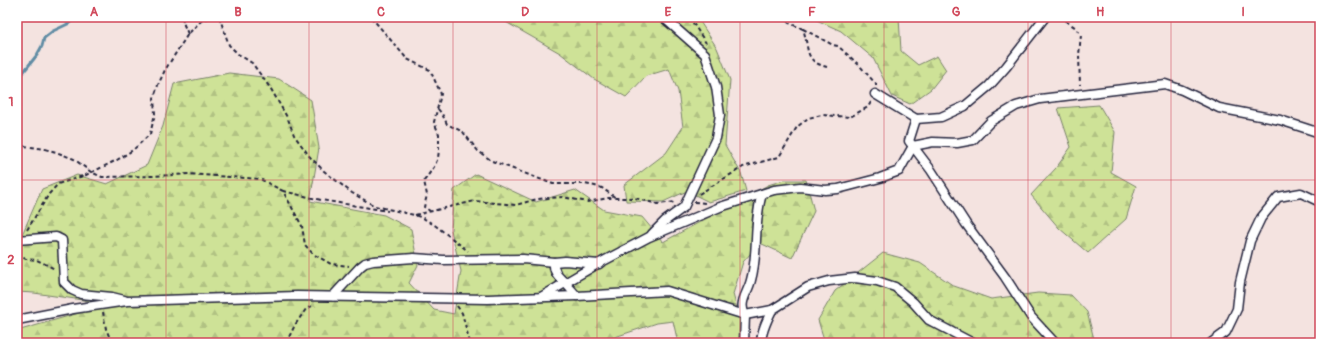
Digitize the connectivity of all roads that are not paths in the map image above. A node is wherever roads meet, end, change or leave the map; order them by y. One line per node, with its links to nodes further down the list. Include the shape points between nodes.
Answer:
1 (663, 17): 9 (street, via 706,54 716,87 720,115 716,138 684,207 665,220)
2 (1045, 17): 4 (street, via 989,86 965,106 941,117)
3 (875, 94): 4 (street)
4 (916, 119): 6 (street, via 909,141)
5 (1320, 133): 6 (street, via 1280,120 1219,108 1165,84 1040,99 1016,106 991,121 973,140)
6 (913, 146): 7 (street, via 899,171 880,178 838,189 825,190 800,186); 24 (street, via 1031,317)
7 (762, 194): 9 (street, via 720,207); 19 (street, via 755,237 756,253 751,280 742,305)
8 (1320, 202): 25 (street, via 1301,193 1278,197 1260,218 1250,241 1240,282 1237,309 1226,332)
9 (649, 237): 12 (street)
10 (20, 240): 17 (street, via 56,237 62,240 64,282 72,290 81,294)
11 (554, 262): 12 (street); 13 (street, via 557,276); 14 (street, via 479,258 373,261 366,263 348,278)
12 (599, 264): 13 (street)
13 (565, 283): 15 (street); 16 (street)
14 (333, 296): 16 (street); 17 (street)
15 (577, 296): 16 (street); 19 (street, via 667,291)
16 (541, 298)
17 (127, 301): 20 (street)
18 (772, 310): 19 (street); 22 (street); 23 (street, via 808,287 829,281 855,278 877,281 895,287 929,320)
19 (745, 315): 21 (street)
20 (17, 320)
21 (744, 343)
22 (761, 343)
23 (973, 343)
24 (1055, 343)
25 (1211, 343)

